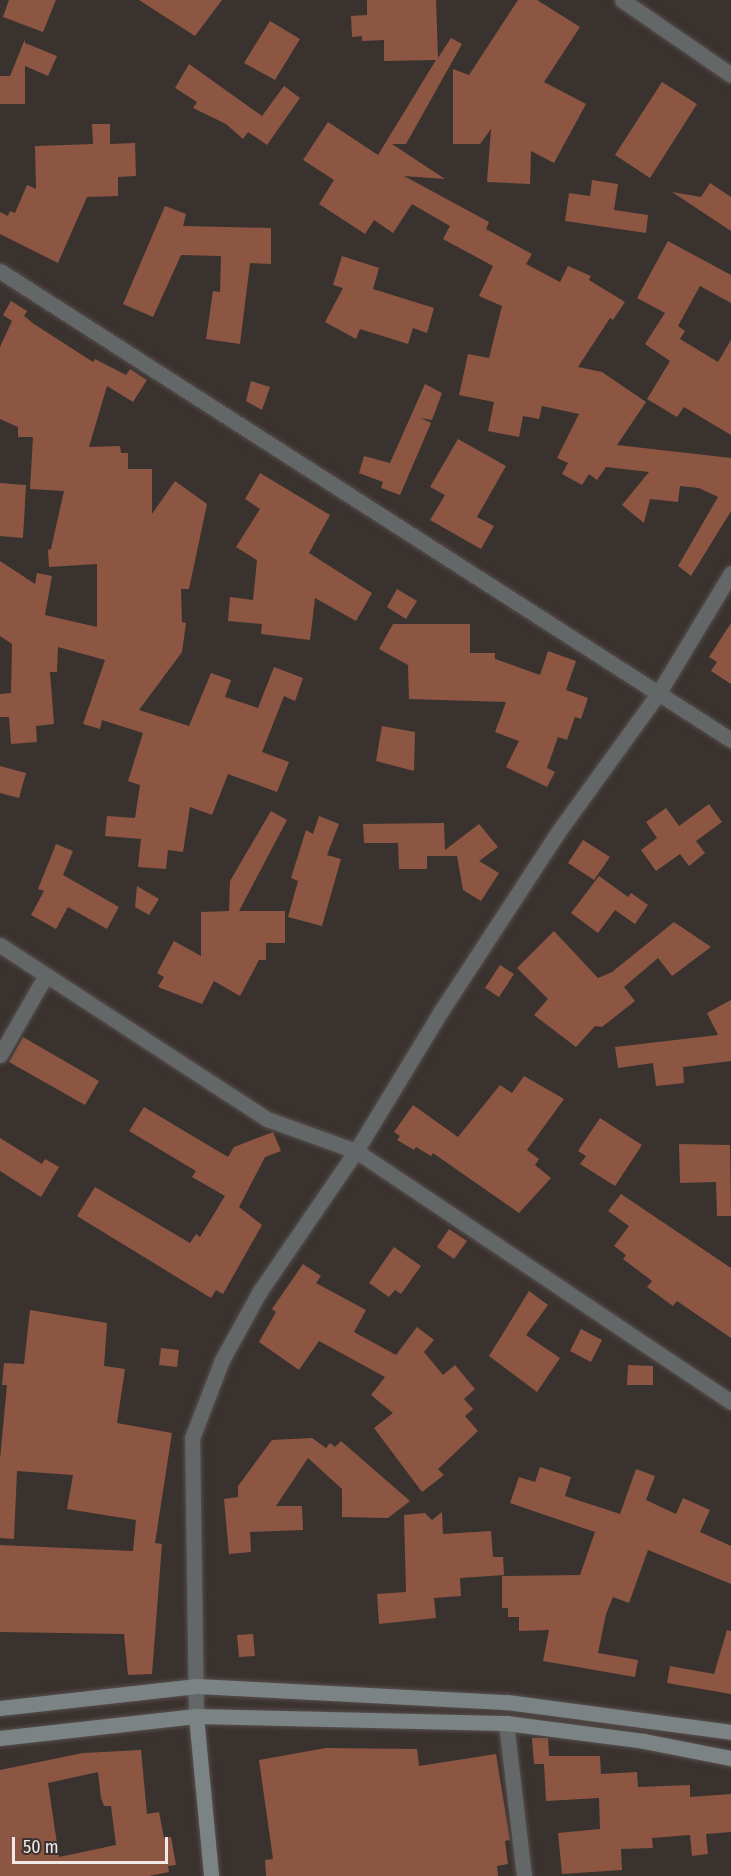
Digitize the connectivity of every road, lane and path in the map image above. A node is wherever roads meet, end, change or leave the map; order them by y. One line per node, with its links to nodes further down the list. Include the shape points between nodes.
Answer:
1 (622, 0): 2 (street)
2 (731, 75)
3 (0, 271): 5 (street, via 454,559)
4 (731, 573): 5 (street)
5 (658, 694): 6 (street); 10 (street, via 558,832 441,1011)
6 (731, 740)
7 (0, 945): 8 (street)
8 (46, 975): 9 (street); 10 (street, via 267,1119)
9 (0, 1055)
10 (356, 1151): 11 (street); 12 (street, via 260,1291 222,1360 192,1438)
11 (731, 1401)
12 (197, 1686): 13 (main road); 14 (street); 16 (main road, via 507,1702)
13 (0, 1708)
14 (196, 1716): 15 (main road); 17 (main road); 19 (main road)
15 (506, 1723): 18 (main road, via 633,1739); 20 (street)
16 (731, 1732)
17 (0, 1738)
18 (731, 1758)
19 (211, 1876)
20 (525, 1876)

